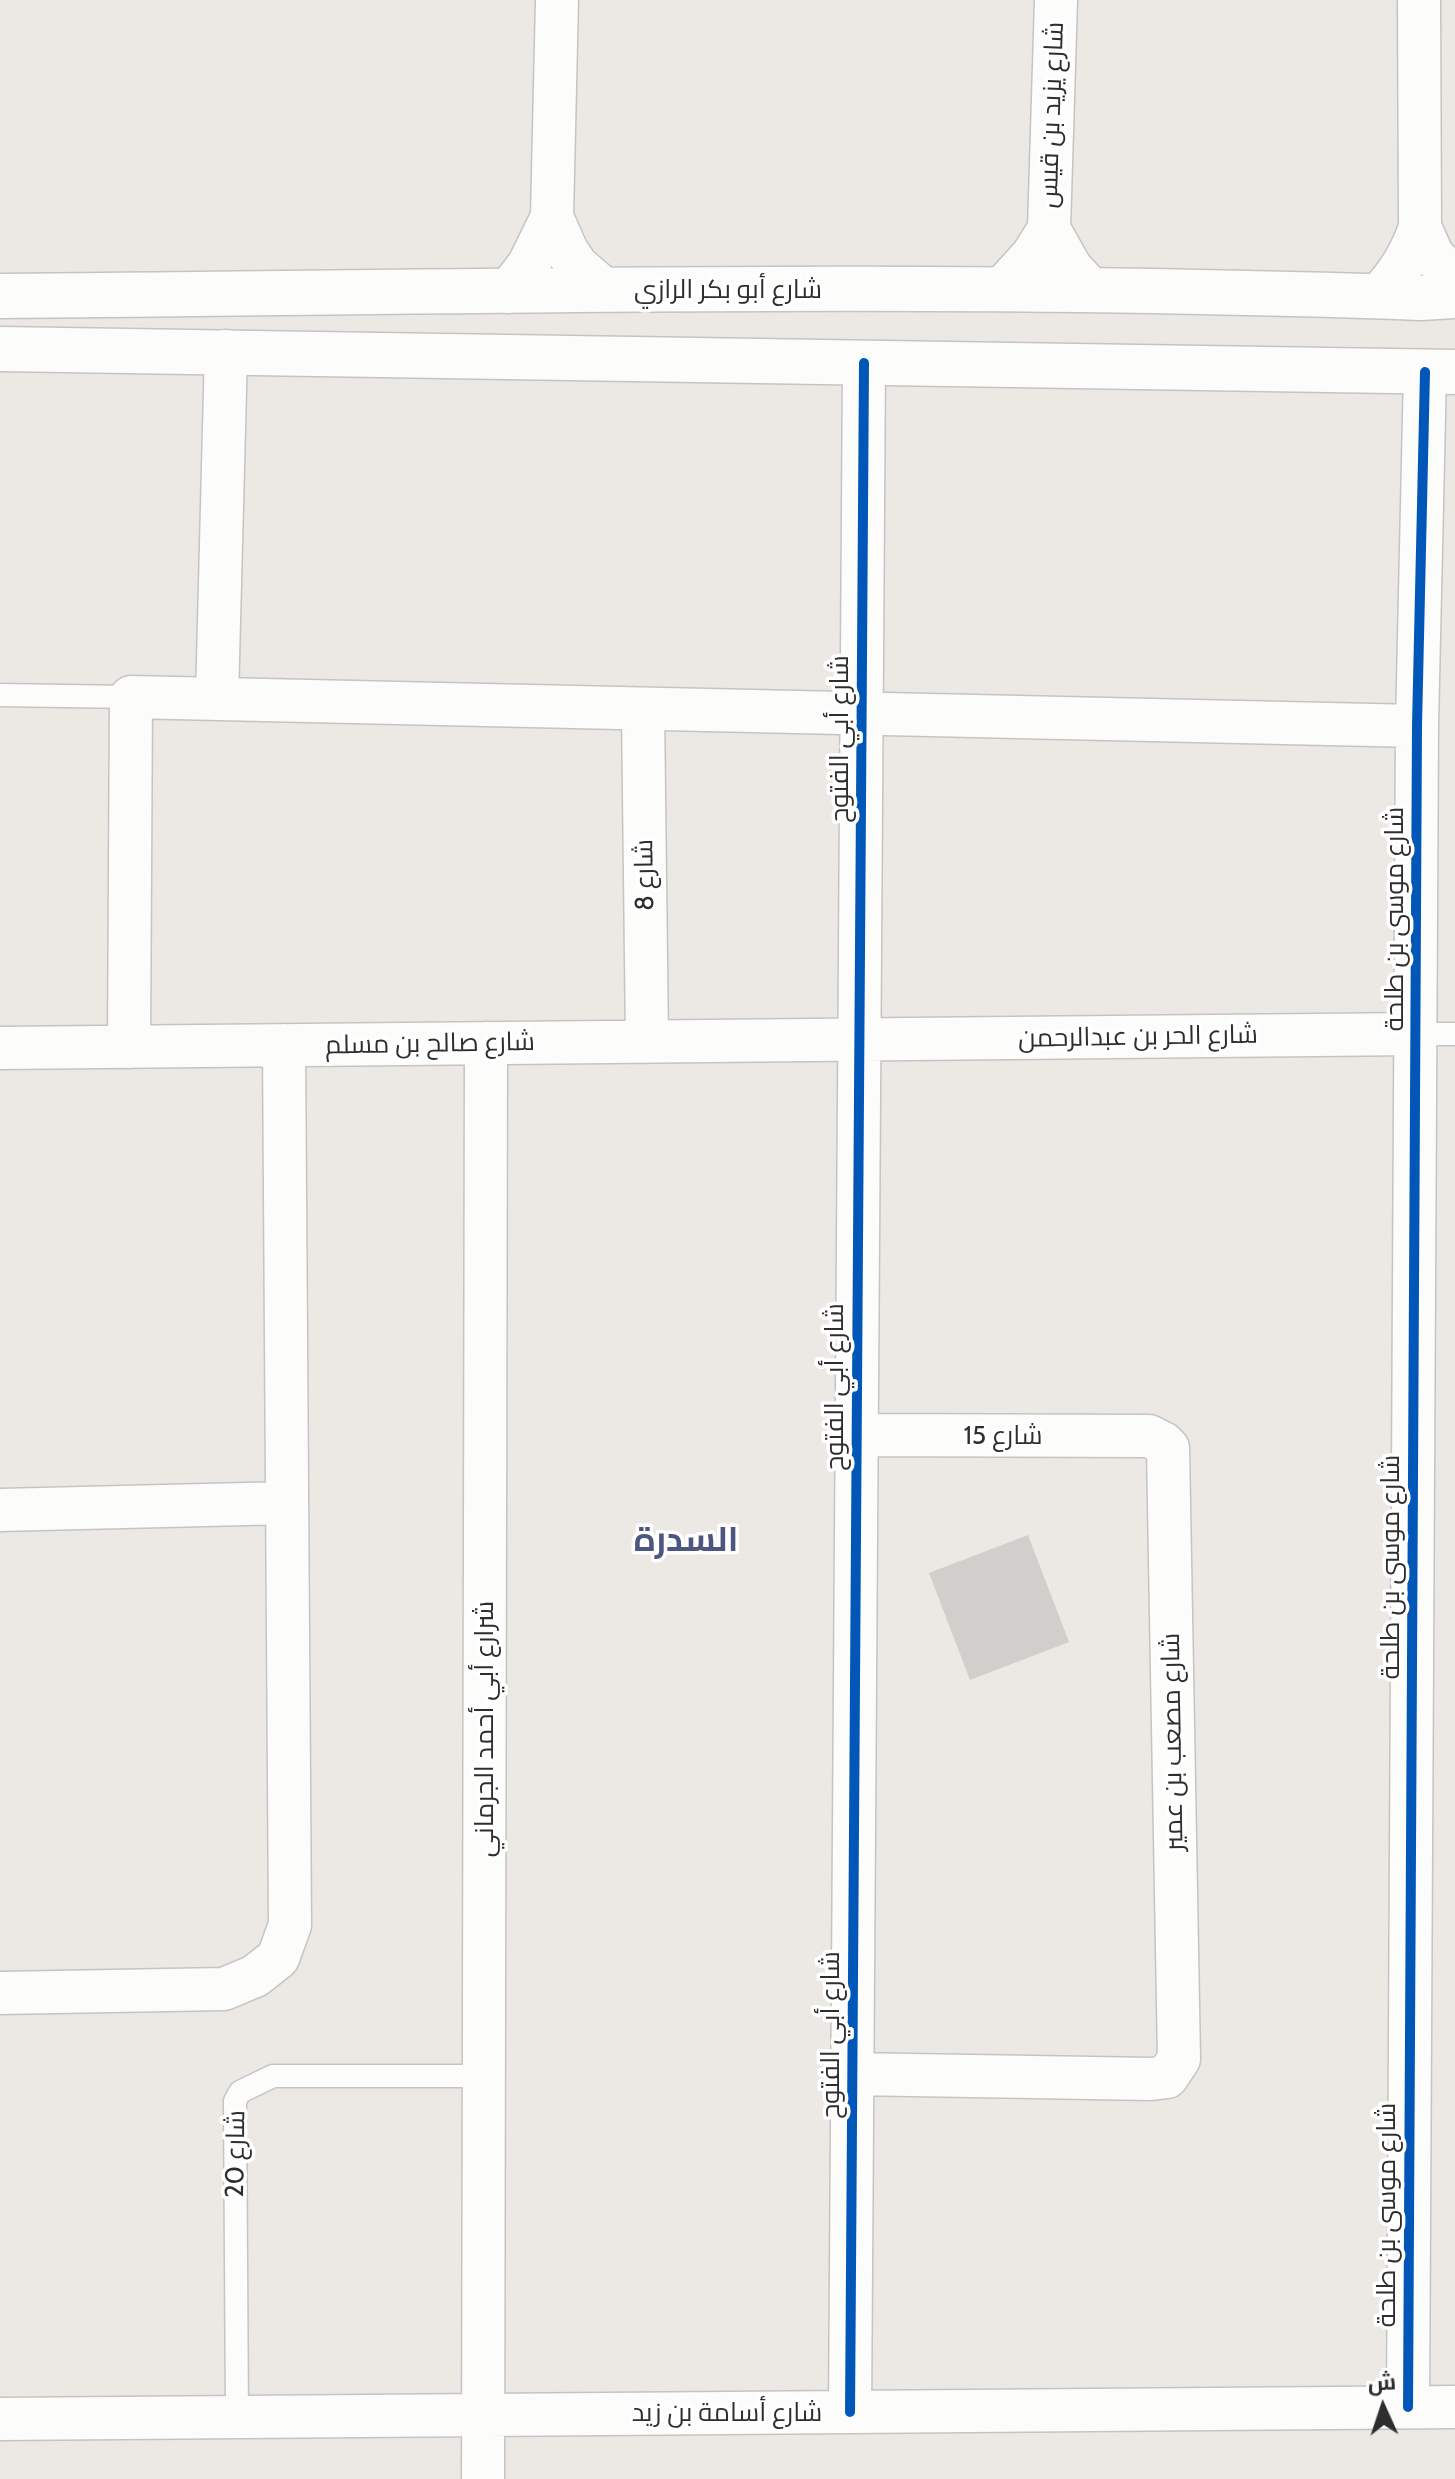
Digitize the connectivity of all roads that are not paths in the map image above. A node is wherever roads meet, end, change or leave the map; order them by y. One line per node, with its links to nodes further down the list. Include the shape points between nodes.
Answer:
1 (557, 0): 4 (street)
2 (1056, 0): 6 (street, شارع يزيد بن قيس)
3 (1419, 0): 5 (street)
4 (552, 217): 8 (street, via 577,266); 11 (street)
5 (1420, 227): 7 (street, via 1432,254); 14 (street, via 1407,258)
6 (1049, 229): 9 (street); 10 (street)
7 (1455, 281)
8 (605, 290): 9 (street, شارع أبو بكر الرازي); 11 (street, شارع أبو بكر الرازي)
9 (1001, 290): 10 (street, شارع أبو بكر الرازي)
10 (1091, 290): 14 (street, شارع أبو بكر الرازي)
11 (508, 292): 12 (street, شارع أبو بكر الرازي)
12 (0, 296)
13 (1455, 296): 14 (street, شارع أبو بكر الرازي)
14 (1377, 297)
15 (0, 349): 16 (street)
16 (226, 351): 17 (street); 21 (street)
17 (864, 363): 18 (street); 23 (street, شارع أبي الفتوح)
18 (1440, 372): 24 (street, شارع موسى بن طلحة)
19 (0, 695): 20 (lane)
20 (131, 697): 21 (street); 30 (street)
21 (217, 699): 22 (street)
22 (643, 709): 23 (street); 27 (street, شارع 8)
23 (862, 713): 24 (street); 26 (street, شارع أبي الفتوح)
24 (1417, 726): 25 (street, شارع موسى بن طلحة)
25 (1436, 1034): 26 (street, شارع الحر بن عبدالرحمن); 39 (street, شارع موسى بن طلحة)
26 (859, 1040): 27 (street, شارع صالح بن مسلم); 32 (street, شارع أبي الفتوح)
27 (647, 1042): 28 (street, شارع صالح بن مسلم)
28 (486, 1043): 29 (street, شارع صالح بن مسلم); 38 (street, شرارع أبي أحمد الجرماني)
29 (284, 1045): 30 (street, شارع صالح بن مسلم); 34 (street)
30 (129, 1047): 31 (street, شارع صالح بن مسلم)
31 (0, 1048)
32 (857, 1435): 33 (street, شارع 15); 37 (street, شارع أبي الفتوح)
33 (1149, 1436): 37 (street, شارع مصعب بن عمير, via 1168,1448 1169,1459 1179,2059 1167,2077 1151,2079)
34 (287, 1503): 35 (street); 36 (street, via 290,1925 278,1958 255,1976 224,1989)
35 (0, 1510)
36 (0, 1993)
37 (852, 2074): 41 (street, شارع أبي الفتوح)
38 (484, 2076): 42 (street, شرارع أبي أحمد الجرماني); 43 (lane, شارع 20, via 273,2076 240,2092 235,2101)
39 (1408, 2407): 40 (street, شارع أسامة بن زيد); 41 (street, شارع أسامة بن زيد)
40 (1455, 2407)
41 (850, 2412): 42 (street, شارع أسامة بن زيد)
42 (483, 2415): 43 (street, شارع أسامة بن زيد); 45 (street, شرارع أبي أحمد الجرماني)
43 (237, 2417): 44 (street, شارع أسامة بن زيد)
44 (0, 2419)
45 (483, 2479)

